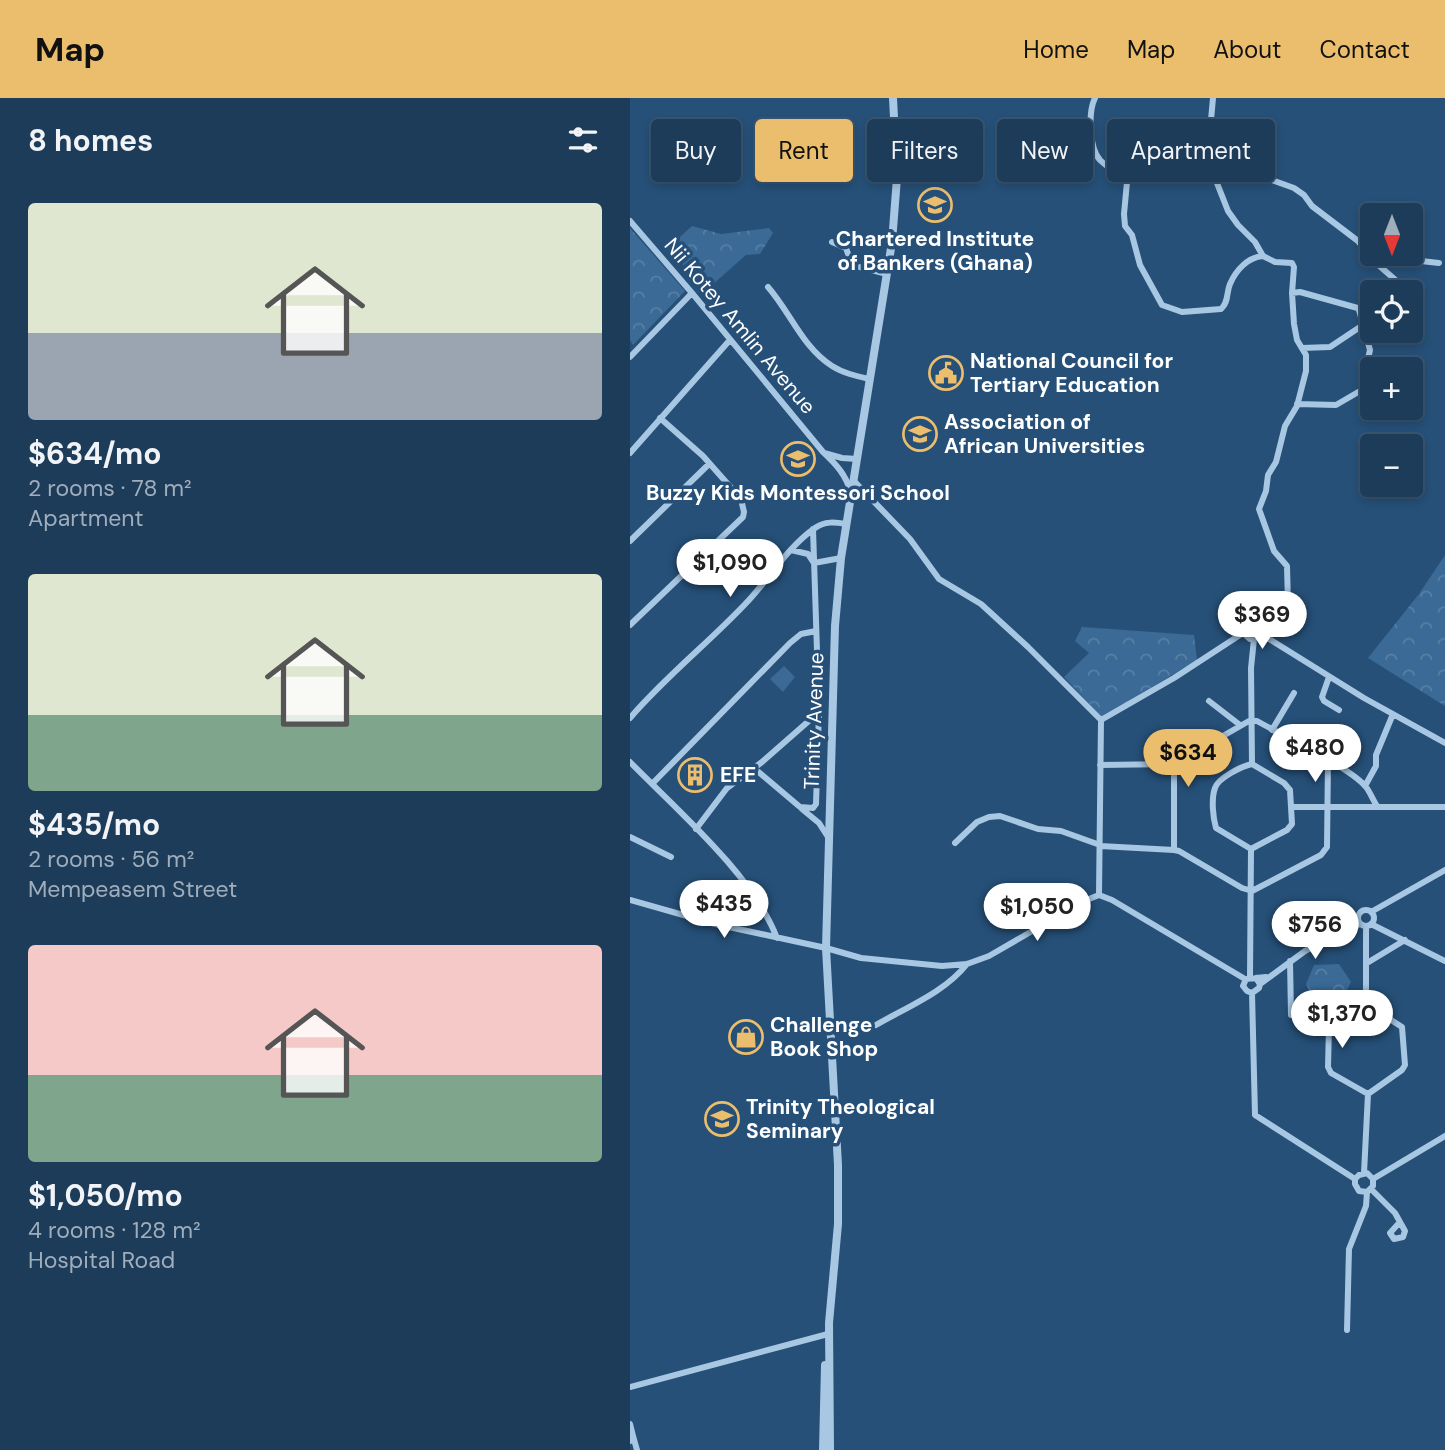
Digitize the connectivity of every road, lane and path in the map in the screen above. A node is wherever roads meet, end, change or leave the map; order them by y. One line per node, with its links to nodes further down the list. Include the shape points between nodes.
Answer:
1 (893, 98): 14 (street, Trinity Avenue, via 897,178)
2 (1095, 98): 10 (street, via 1090,113 1094,147 1100,159 1127,182 1125,226 1161,306 1182,312 1221,309 1244,264 1253,256)
3 (1213, 98): 4 (street)
4 (1211, 119)
5 (1275, 181): 9 (street, via 1304,195)
6 (1217, 182): 10 (street, via 1231,216)
7 (630, 221): 17 (street, Nii Kotey Amlin Avenue)
8 (832, 242): 14 (street, via 846,248 852,265)
9 (1360, 243)
10 (1263, 256): 18 (street, via 1292,263)
11 (1423, 261): 12 (street)
12 (1439, 263)
13 (1382, 266): 15 (street)
14 (887, 274): 25 (street, Trinity Avenue)
15 (1396, 280)
16 (768, 288): 25 (street, via 824,360)
17 (692, 293): 22 (street, Nii Kotey Amlin Avenue); 24 (street)
18 (1292, 293): 19 (street); 23 (street, via 1296,337)
19 (1359, 310): 20 (street)
20 (1360, 314)
21 (1360, 329): 23 (street, via 1330,347)
22 (729, 341): 28 (street); 29 (street, Nii Kotey Amlin Avenue)
23 (1302, 348): 27 (street, via 1306,371)
24 (630, 357)
25 (869, 379): 31 (street, Trinity Avenue)
26 (1360, 391): 27 (street, via 1336,405)
27 (1297, 404): 42 (street, via 1285,426 1259,509 1274,551 1287,566 1288,604)
28 (660, 418): 30 (street); 32 (street)
29 (823, 452): 31 (street); 34 (street, Nii Kotey Amlin Avenue, via 845,475)
30 (630, 453)
31 (857, 459): 33 (street, Trinity Avenue)
32 (709, 464): 37 (street); 41 (street, via 741,499 743,517)
33 (853, 481): 34 (street, Trinity Avenue); 54 (street, via 907,536 939,579 981,604)
34 (852, 494): 35 (street, Trinity Avenue)
35 (846, 524): 36 (street); 39 (street, Trinity Avenue)
36 (813, 529): 38 (street); 40 (street)
37 (630, 541)
38 (792, 550): 40 (street, via 808,554); 53 (street, via 749,600)
39 (841, 558): 40 (street); 76 (street, Trinity Avenue)
40 (814, 563): 43 (street)
41 (630, 625)
42 (1262, 625): 44 (street, via 1248,620); 45 (street)
43 (816, 631): 51 (street); 65 (street, via 801,634 790,643)
44 (1243, 633): 46 (street); 54 (street)
45 (1261, 634): 46 (street); 47 (street)
46 (1254, 639): 55 (street)
47 (1329, 677): 50 (street, via 1322,697); 52 (street)
48 (1294, 693): 57 (street)
49 (1209, 701): 56 (street)
50 (1339, 710)
51 (819, 712): 64 (street); 67 (street)
52 (1393, 714): 58 (street); 66 (street)
53 (630, 718)
54 (1101, 720): 63 (street)
55 (1253, 720): 56 (street); 57 (street); 62 (street)
56 (1240, 725): 61 (street)
57 (1272, 730): 59 (street)
58 (1445, 743)
59 (1328, 761): 66 (street); 68 (street)
60 (630, 762): 65 (street)
61 (1174, 764): 63 (street); 80 (street)
62 (1252, 764): 71 (street, via 1287,786); 79 (street, via 1217,783 1214,793 1216,828)
63 (1100, 765): 78 (street)
64 (755, 769): 70 (street); 74 (street, via 727,788)
65 (652, 784): 74 (street)
66 (1366, 786): 69 (street)
67 (815, 806): 70 (street); 73 (street)
68 (1328, 806): 69 (street); 71 (street); 83 (street, via 1325,851)
69 (1377, 806): 72 (street)
70 (800, 807): 73 (street)
71 (1291, 807): 79 (street, via 1292,824 1287,830)
72 (1445, 807)
73 (819, 823): 76 (street)
74 (696, 829): 88 (street, via 765,910)
75 (630, 837): 81 (street)
76 (828, 837): 90 (street, Trinity Avenue)
77 (955, 843): 78 (street, via 976,822 1000,816)
78 (1100, 846): 80 (street); 84 (street)
79 (1251, 849): 83 (street)
80 (1174, 850): 83 (street)
81 (671, 857)
82 (1445, 870): 86 (street)
83 (1252, 891): 95 (street)
84 (1099, 895): 94 (street); 95 (street)
85 (630, 900): 88 (street)
86 (1372, 914): 87 (street); 87 (street, via 1362,912)
87 (1362, 924): 89 (street); 91 (street); 93 (street)
88 (777, 938): 90 (street)
89 (1405, 940): 92 (street); 93 (street)
90 (826, 948): 94 (street, via 902,963); 108 (street, Trinity Avenue, via 838,1158 838,1224)
91 (1290, 961): 95 (street, via 1266,977); 98 (street)
92 (1445, 961)
93 (1367, 963): 97 (street)
94 (967, 964): 99 (street, via 950,982)
95 (1249, 980): 96 (street, via 1245,989); 96 (street, via 1257,990)
96 (1252, 993): 103 (street, via 1255,1115)
97 (1366, 1004): 100 (street, via 1402,1027 1405,1065); 100 (street, via 1329,1026 1328,1066 1331,1073)
98 (1291, 1015)
99 (876, 1025)
100 (1368, 1094): 102 (street)
101 (1445, 1136): 104 (street)
102 (1364, 1173): 103 (street); 104 (street)
103 (1355, 1179): 105 (street, via 1357,1189)
104 (1373, 1179): 105 (street)
105 (1369, 1190): 106 (street); 107 (street, via 1349,1249)
106 (1400, 1222)
107 (1347, 1330)
108 (828, 1334): 109 (street, Trinity Avenue); 110 (street)
109 (829, 1349): 114 (street, Trinity Avenue); 115 (street, Trinity Avenue)
110 (630, 1387)
111 (630, 1424): 112 (street)
112 (631, 1438): 113 (street)
113 (637, 1450)
114 (823, 1450)
115 (830, 1450)

